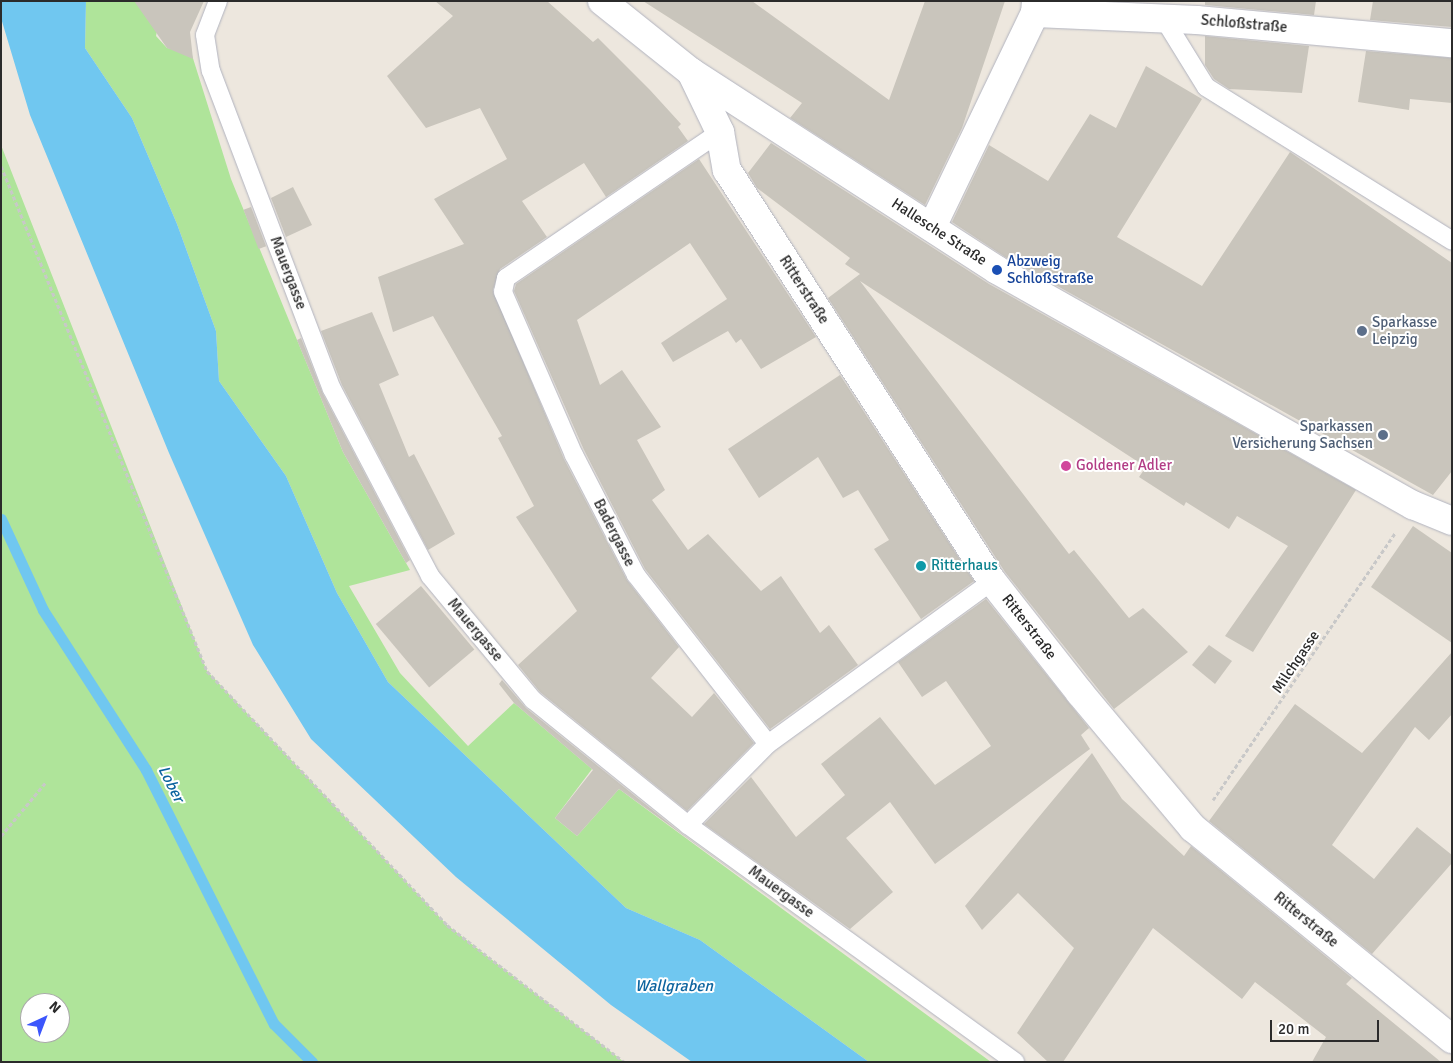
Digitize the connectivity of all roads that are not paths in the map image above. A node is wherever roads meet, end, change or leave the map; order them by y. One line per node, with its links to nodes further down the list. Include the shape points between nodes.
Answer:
1 (218, 1): 13 (lane, Mauergasse, via 205,35 210,71 332,389 430,576 533,700)
2 (602, 1): 6 (street, Hallesche Straße)
3 (1036, 7): 4 (street, Schloßstraße); 8 (street, Schloßstraße)
4 (1164, 18): 5 (street, Schloßstraße); 9 (lane, via 1206,87)
5 (1452, 43)
6 (691, 72): 7 (street, Ritterstraße); 8 (street, Hallesche Straße)
7 (720, 132): 11 (street, Ritterstraße, via 727,170); 12 (lane, Badergasse, via 515,269 506,278 503,292 574,455 636,575)
8 (932, 227): 10 (street, Hallesche Straße, via 997,270 1412,505)
9 (1452, 241)
10 (1452, 521)
11 (992, 580): 12 (lane); 14 (street, Ritterstraße, via 1193,828)
12 (768, 744): 13 (lane)
13 (688, 826): 15 (lane, Mauergasse)
14 (1452, 1040)
15 (1015, 1062)

